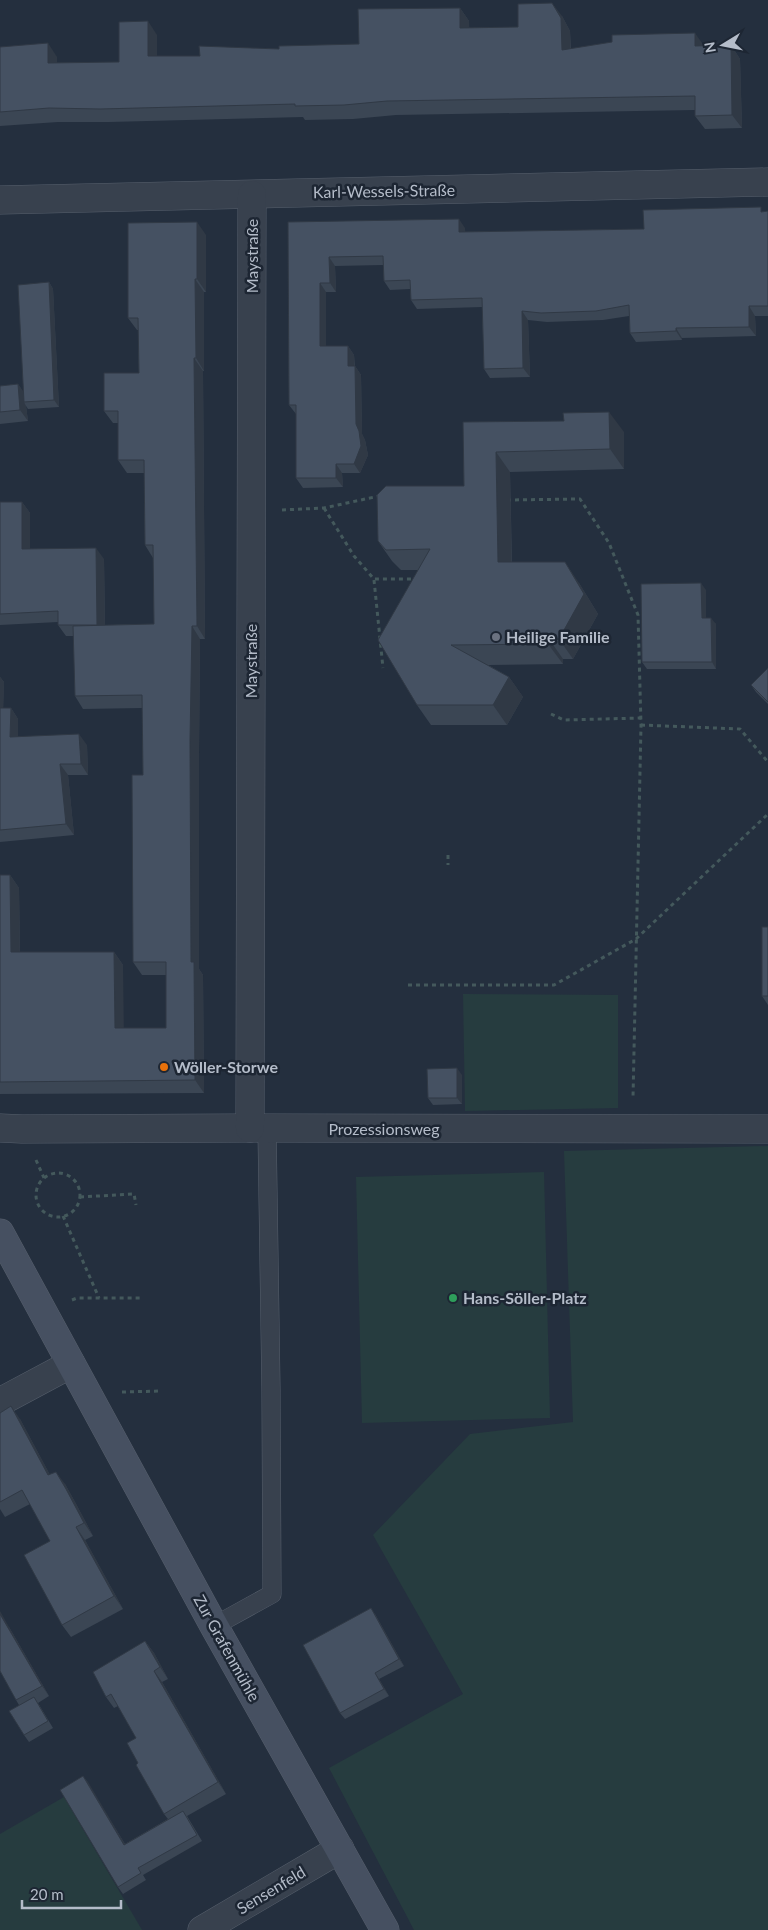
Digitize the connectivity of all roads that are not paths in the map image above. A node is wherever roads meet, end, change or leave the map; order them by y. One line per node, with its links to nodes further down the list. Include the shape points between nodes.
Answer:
1 (768, 182): 2 (street, Karl-Wessels-Straße)
2 (252, 195): 3 (street, Karl-Wessels-Straße); 5 (street, Maystraße)
3 (0, 200)
4 (0, 1128): 5 (street, Prozessionsweg)
5 (258, 1128): 6 (street, Prozessionsweg); 10 (lane, via 271,1390 272,1594)
6 (768, 1129)
7 (0, 1233): 8 (street, Zur Grafenmühle)
8 (72, 1364): 9 (street); 10 (street, Zur Grafenmühle)
9 (0, 1402)
10 (214, 1626): 11 (street, Zur Grafenmühle)
11 (340, 1849): 12 (street, Sensenfeld); 13 (street, Zur Grafenmühle)
12 (202, 1930)
13 (384, 1930)

